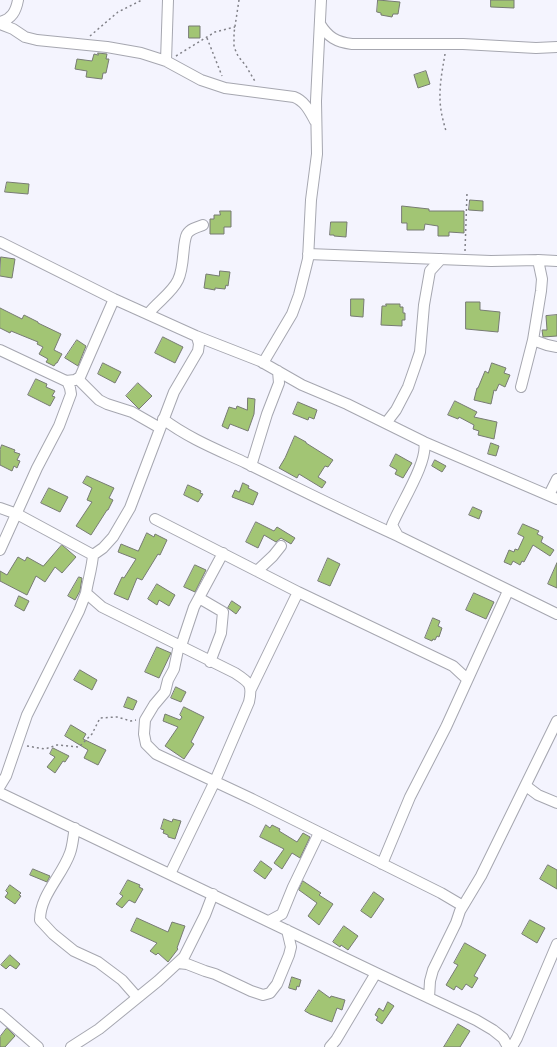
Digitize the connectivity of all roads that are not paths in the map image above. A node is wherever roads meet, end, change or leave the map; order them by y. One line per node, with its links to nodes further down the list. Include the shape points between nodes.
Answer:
1 (18, 0): 4 (street, via 10,18)
2 (168, 0): 7 (street)
3 (321, 0): 5 (street)
4 (0, 23): 7 (street, via 25,37 141,52)
5 (320, 24): 6 (street, via 331,38 352,44); 8 (street)
6 (557, 47)
7 (167, 61): 8 (street, via 201,80 225,88 299,98)
8 (317, 123): 11 (street, via 317,159)
9 (203, 226): 16 (street, via 196,227 187,234 179,279)
10 (0, 242): 15 (street)
11 (308, 254): 12 (street); 21 (street, via 305,274 292,314)
12 (441, 259): 13 (street); 25 (street, via 430,271 420,352 415,367 408,387)
13 (538, 260): 14 (street); 18 (street, via 542,291)
14 (557, 262)
15 (114, 299): 16 (street); 23 (street, via 80,377)
16 (148, 314): 17 (street)
17 (197, 337): 21 (street); 26 (street, via 198,351 174,392)
18 (533, 340): 19 (street); 24 (street)
19 (557, 347)
20 (0, 350): 23 (street)
21 (263, 363): 22 (street)
22 (278, 371): 25 (street, via 302,385); 28 (street, via 279,383)
23 (72, 380): 26 (street, via 106,404); 32 (street, via 71,394 59,426)
24 (521, 387)
25 (386, 423): 27 (street)
26 (161, 424): 28 (street, via 175,428); 38 (street, via 130,508 113,537)
27 (424, 442): 30 (street); 34 (street, via 425,453 392,525)
28 (251, 466): 34 (street)
29 (557, 479): 30 (street)
30 (553, 497)
31 (0, 508): 32 (street)
32 (17, 514): 36 (street); 38 (street)
33 (155, 519): 37 (street)
34 (398, 536): 40 (street)
35 (281, 546): 39 (street)
36 (0, 550)
37 (224, 553): 39 (street); 43 (street)
38 (94, 555): 42 (street)
39 (257, 571): 41 (street)
40 (508, 591): 44 (street); 47 (street)
41 (298, 592): 47 (street, via 453,666); 48 (street)
42 (86, 593): 45 (street, via 102,607); 51 (street, via 27,715 6,776)
43 (199, 598): 45 (street); 46 (street, via 223,612 221,633)
44 (557, 614)
45 (180, 645): 46 (street); 50 (street, via 165,692 145,720 146,744 156,754)
46 (210, 662): 48 (street, via 244,679)
47 (467, 679): 57 (street, via 410,798)
48 (251, 689): 50 (street, via 249,702)
49 (557, 721): 52 (street)
50 (214, 782): 56 (street); 58 (street)
51 (0, 786)
52 (526, 786): 54 (street, via 538,795); 60 (street, via 481,876)
53 (0, 793): 55 (street)
54 (557, 803)
55 (75, 828): 58 (street); 66 (street, via 71,852 40,910 40,920 74,951 98,962 122,980)
56 (319, 833): 57 (street); 61 (street, via 282,914)
57 (382, 864): 60 (street)
58 (170, 874): 59 (street)
59 (213, 894): 61 (street); 64 (street, via 184,957)
60 (462, 906): 67 (street, via 433,970)
61 (269, 921): 62 (street)
62 (287, 930): 64 (street, via 291,947 289,956 277,984 270,993 264,995 251,992 215,974); 65 (street)
63 (557, 944): 73 (street)
64 (178, 963): 66 (street)
65 (376, 973): 67 (street); 71 (street)
66 (137, 997): 69 (street)
67 (429, 998): 72 (street, via 493,1030 503,1038)
68 (0, 1014): 70 (street)
69 (79, 1045)
70 (38, 1047)
71 (330, 1047)
72 (508, 1047)
73 (512, 1047)

